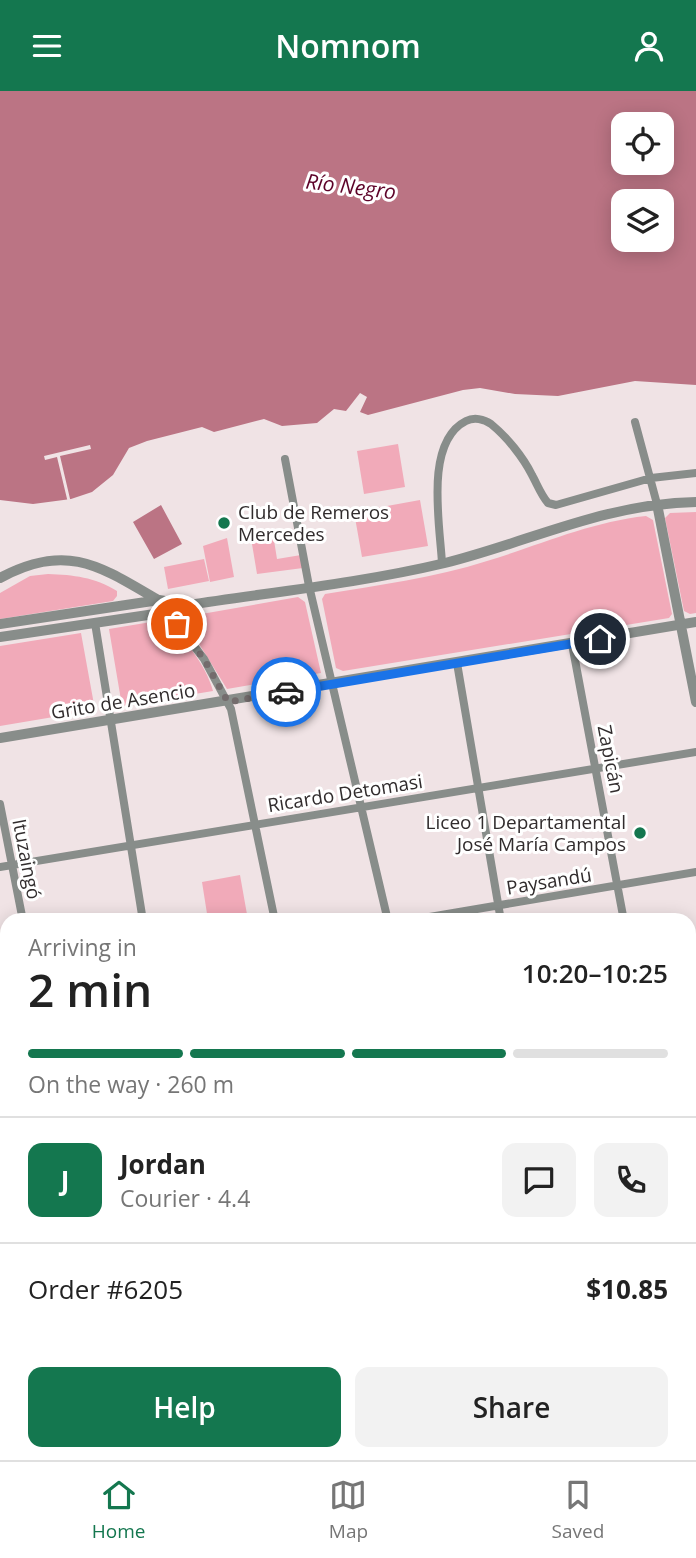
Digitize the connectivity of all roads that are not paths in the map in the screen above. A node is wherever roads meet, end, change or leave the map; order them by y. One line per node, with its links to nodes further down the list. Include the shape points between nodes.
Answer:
1 (635, 422): 4 (street)
2 (285, 459): 9 (street)
3 (696, 473): 4 (street)
4 (650, 478): 6 (street); 7 (street, via 556,505 548,503 502,435 490,423 469,419 458,426 438,462)
5 (696, 502): 6 (street)
6 (657, 504): 7 (street, via 578,519); 16 (street)
7 (442, 563): 9 (street)
8 (1, 577): 10 (street, via 31,564 75,561 98,565)
9 (309, 586): 11 (street); 20 (street)
10 (159, 600): 11 (street); 12 (street); 15 (street)
11 (188, 605): 12 (street)
12 (168, 612): 14 (street); 21 (street, via 204,659)
13 (696, 622): 16 (street, Grito de Asencio)
14 (95, 623): 17 (street); 23 (street)
15 (0, 624)
16 (681, 624): 18 (street, Grito de Asencio); 22 (street)
17 (0, 636)
18 (572, 644): 19 (street, Grito de Asencio); 26 (street, Zapicán)
19 (457, 663): 20 (street, Grito de Asencio); 27 (street)
20 (334, 684): 21 (street, Grito de Asencio); 29 (street)
21 (228, 702): 23 (street, Grito de Asencio); 30 (street)
22 (696, 702)
23 (110, 720): 24 (street, Grito de Asencio); 31 (street)
24 (0, 738)
25 (696, 752): 26 (street, Ricardo Detomasi)
26 (597, 768): 27 (street, Ricardo Detomasi); 35 (street, Zapicán)
27 (478, 788): 29 (street, Ricardo Detomasi); 36 (street)
28 (0, 804): 32 (street, Ituzaingó)
29 (364, 806): 30 (street, Ricardo Detomasi); 40 (street)
30 (256, 824): 31 (street, Ricardo Detomasi); 39 (street)
31 (131, 846): 32 (street, Ricardo Detomasi); 38 (street)
32 (12, 865): 33 (street, Ricardo Detomasi); 37 (street, Ituzaingó)
33 (0, 867)
34 (696, 872): 35 (street, Paysandú)
35 (618, 886): 36 (street, Paysandú); 43 (street, Zapicán)
36 (498, 905): 41 (street, Paysandú); 42 (street)
37 (21, 913)
38 (142, 913)
39 (273, 913)
40 (386, 913)
41 (452, 913)
42 (500, 913)
43 (623, 913)

